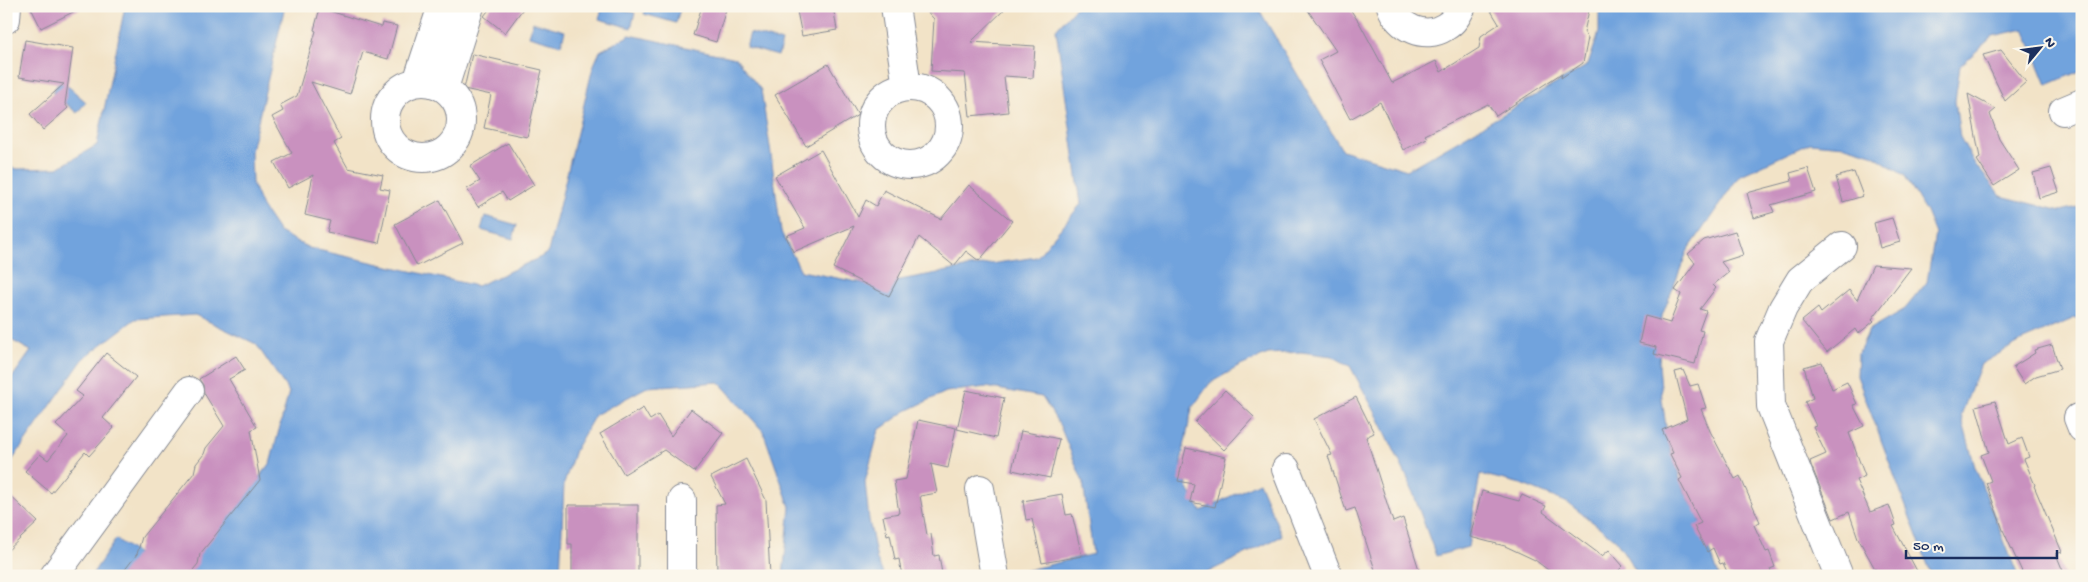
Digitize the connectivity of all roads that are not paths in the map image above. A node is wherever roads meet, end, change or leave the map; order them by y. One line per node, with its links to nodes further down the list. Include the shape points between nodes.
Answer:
1 (8, 6): 7 (street)
2 (442, 6): 8 (street)
3 (470, 6): 10 (street)
4 (894, 6): 9 (street)
5 (1391, 6): 6 (street, via 1403,25 1416,31 1431,32 1445,28 1456,18)
6 (1462, 6)
7 (6, 19)
8 (417, 82): 10 (street); 10 (street, via 394,94 384,119 392,144 414,158 440,155 458,135 462,122 460,109)
9 (906, 87)
10 (444, 88)
11 (1842, 246): 20 (street, via 1800,280 1768,340 1771,406)
12 (189, 391): 16 (street)
13 (1286, 469): 19 (street)
14 (980, 489): 18 (street)
15 (682, 500): 17 (street)
16 (54, 576)
17 (682, 576)
18 (995, 576)
19 (1328, 576)
20 (1839, 576)

